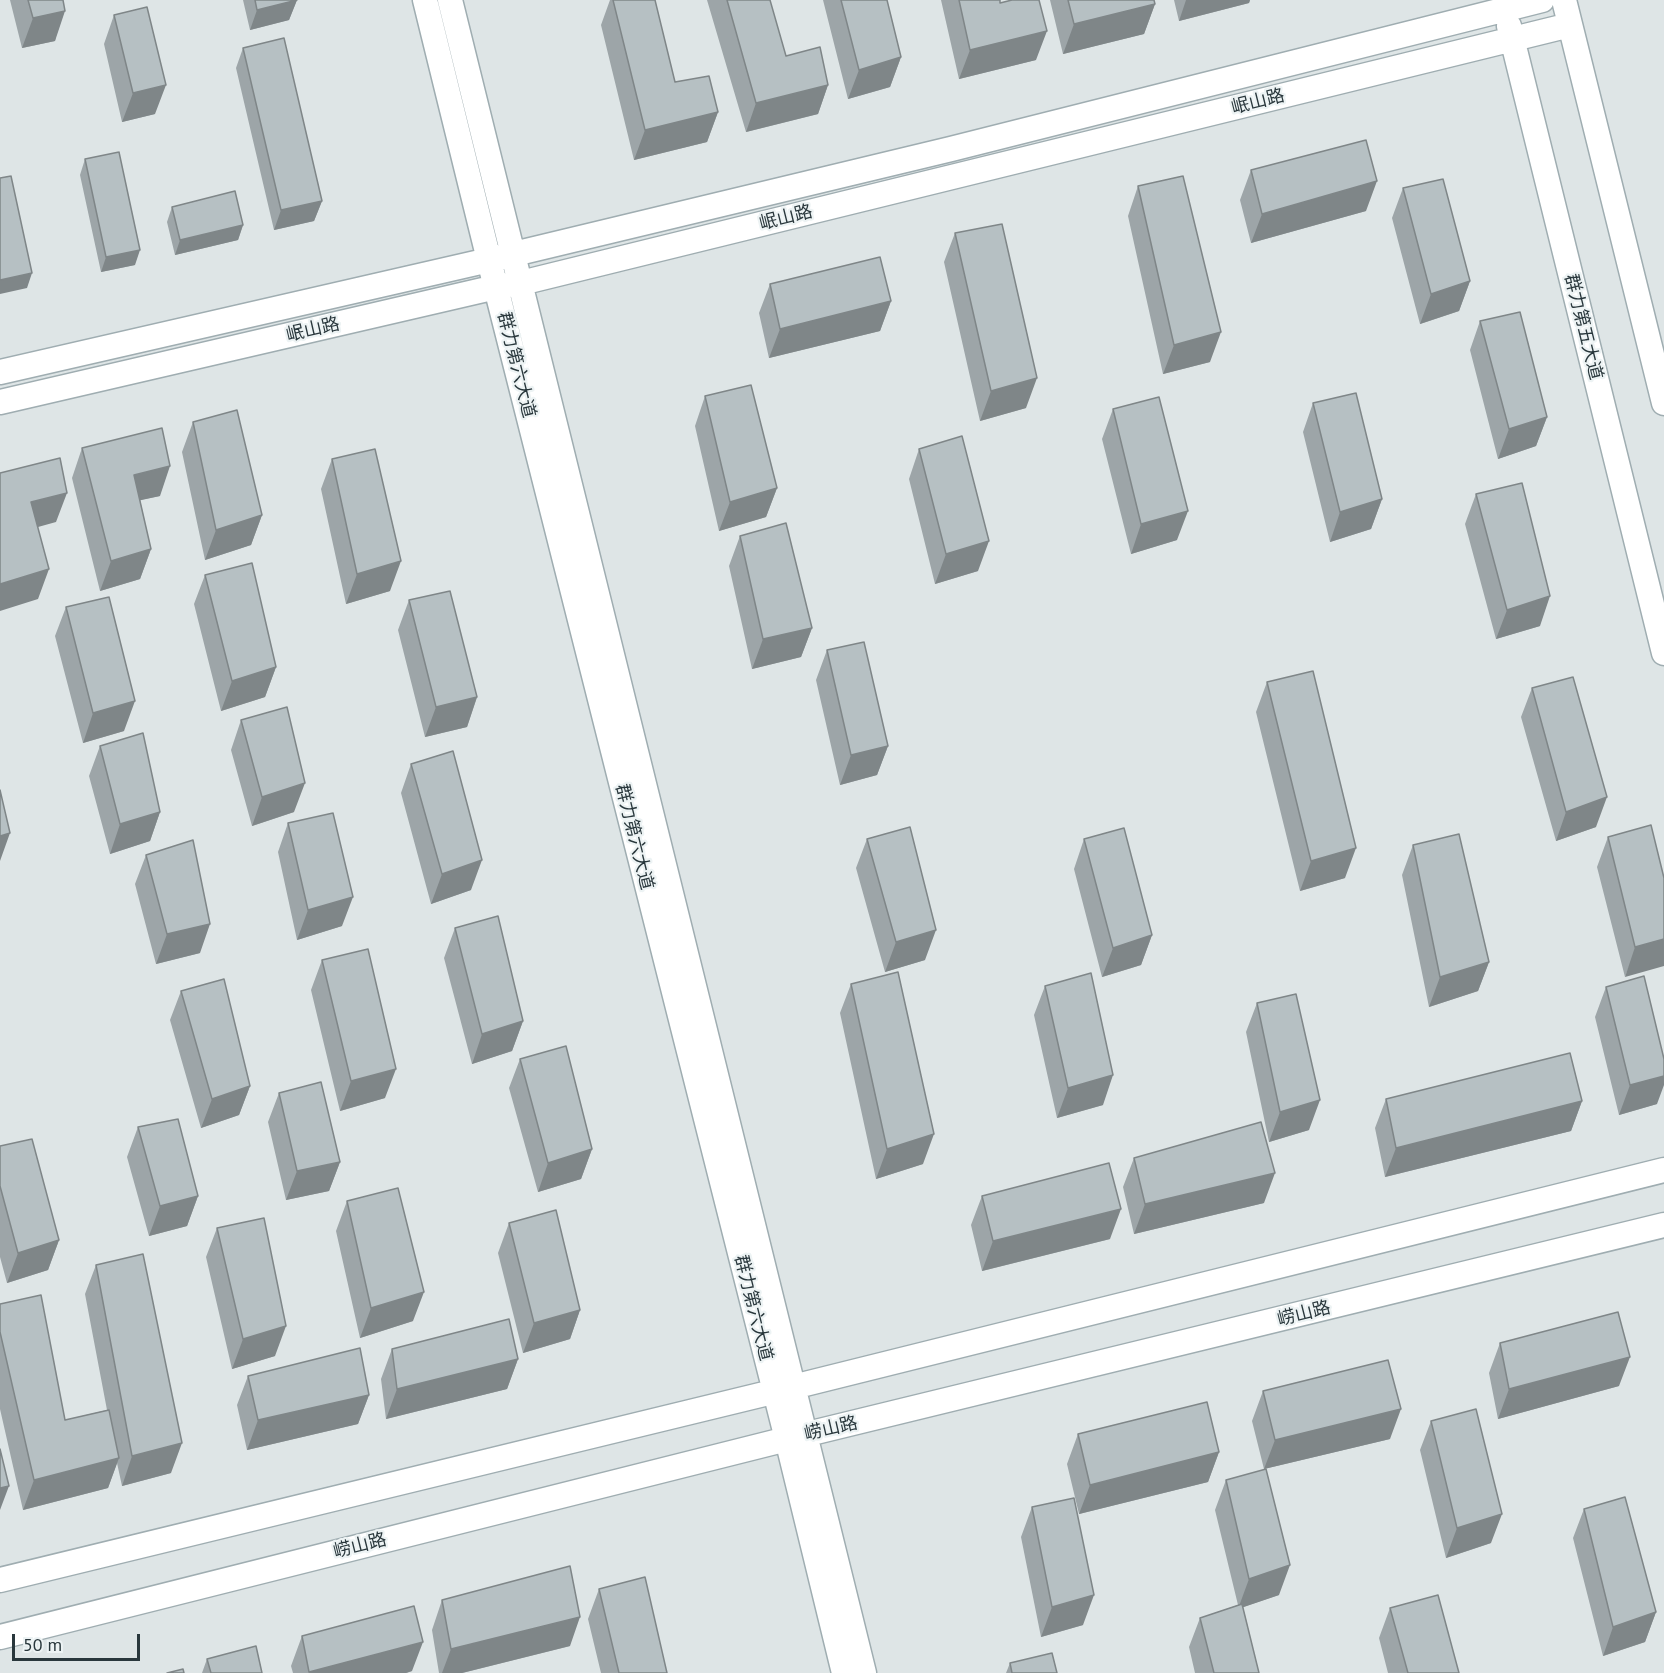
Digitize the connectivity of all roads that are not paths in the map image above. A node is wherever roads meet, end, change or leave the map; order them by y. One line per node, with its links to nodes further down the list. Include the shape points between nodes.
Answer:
1 (425, 0): 9 (main road, 群力第六大道)
2 (450, 0): 8 (main road, 群力第六大道)
3 (1542, 0): 5 (main road, 岷山路)
4 (1564, 0): 6 (main road)
5 (1503, 5): 7 (main road, 群力第五大道); 8 (main road, 岷山路, via 951,149)
6 (1570, 25): 7 (main road, 岷山路); 14 (main road)
7 (1512, 39): 10 (main road, 岷山路); 15 (main road, 群力第五大道)
8 (513, 255): 9 (main road, 岷山路); 10 (main road, 群力第六大道)
9 (489, 260): 11 (main road, 群力第六大道); 12 (main road, 岷山路)
10 (520, 284): 11 (main road, 岷山路); 18 (main road, 群力第六大道)
11 (496, 287): 13 (main road, 岷山路); 18 (main road, 群力第六大道)
12 (0, 372)
13 (0, 402)
14 (1664, 403)
15 (1664, 653)
16 (1664, 1170): 18 (main road)
17 (1664, 1225): 19 (main road, 崂山路)
18 (784, 1389): 19 (main road, 群力第六大道); 20 (main road)
19 (796, 1437): 21 (main road, 崂山路); 22 (main road, 群力第六大道); 23 (main road, 群力第六大道)
20 (0, 1580)
21 (0, 1637)
22 (844, 1673)
23 (864, 1673)

